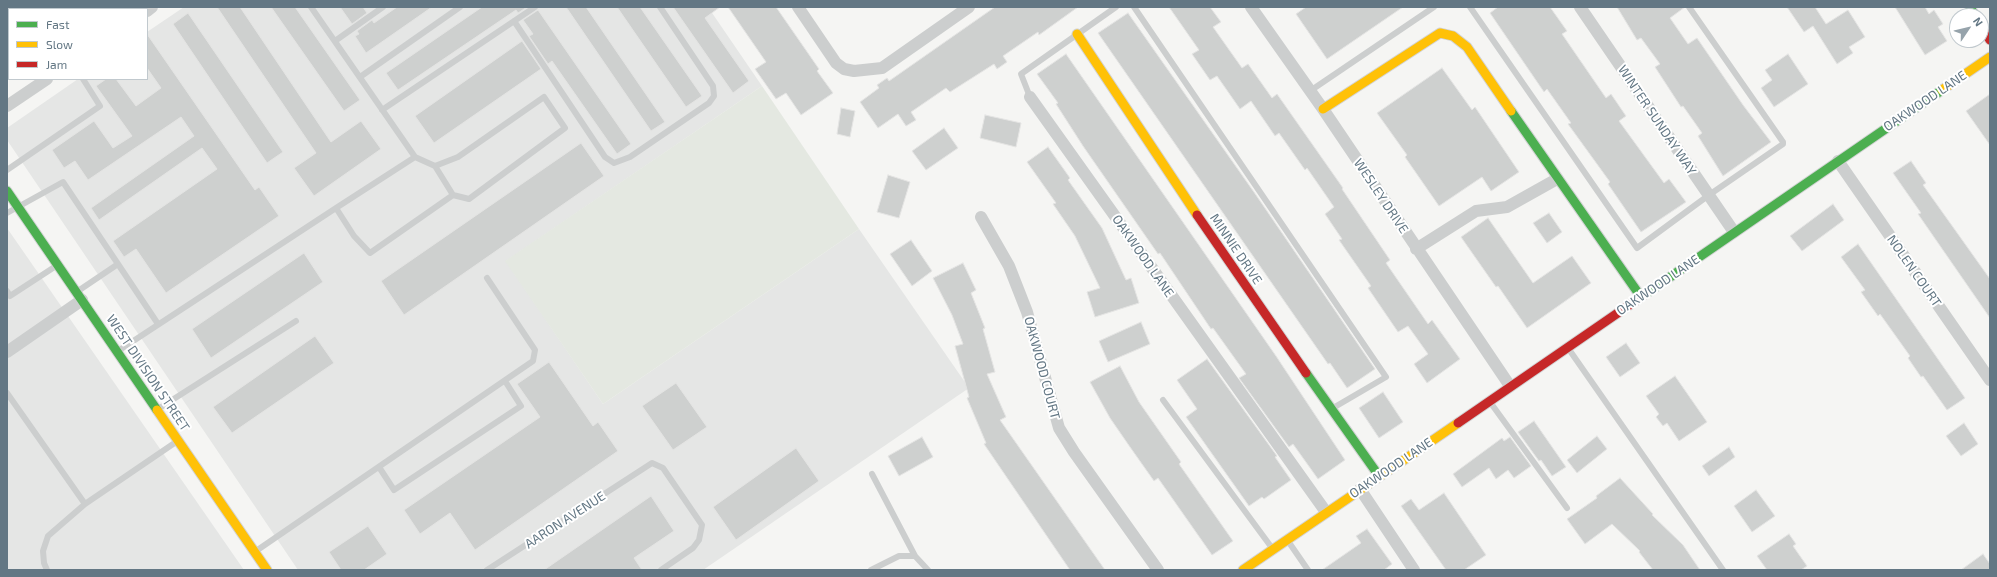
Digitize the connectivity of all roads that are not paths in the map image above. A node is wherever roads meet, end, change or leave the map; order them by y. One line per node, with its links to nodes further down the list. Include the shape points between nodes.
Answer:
1 (312, 7): 17 (lane)
2 (383, 7): 17 (lane)
3 (460, 7): 19 (lane)
4 (534, 7): 15 (lane)
5 (660, 7): 15 (lane, via 713,86 714,96 709,103 630,157 614,163 605,157)
6 (798, 7): 7 (street, via 836,63 844,69 854,71 882,68)
7 (969, 7)
8 (1116, 7): 16 (lane)
9 (1134, 7): 58 (lane, via 1386,377)
10 (1434, 7): 22 (lane)
11 (1470, 7): 34 (lane, via 1637,248)
12 (1580, 7): 34 (street, WINTER SUNDAY WAY)
13 (1689, 7): 34 (lane, via 1783,142 1781,147)
14 (1254, 8): 22 (street, WESLEY DRIVE)
15 (514, 21): 26 (lane)
16 (1077, 34): 23 (lane, via 1021,74); 58 (street, MINNIE DRIVE, via 1229,263)
17 (335, 41): 19 (lane)
18 (1990, 57): 28 (street, OAKWOOD LANE)
19 (360, 77): 26 (lane)
20 (46, 80): 24 (street)
21 (84, 80): 30 (lane, via 100,106)
22 (1310, 91): 25 (street, WESLEY DRIVE)
23 (1030, 97): 67 (street, OAKWOOD LANE)
24 (7, 106)
25 (1323, 109): 31 (street, via 1440,33 1454,36 1467,47); 40 (street, WESLEY DRIVE)
26 (382, 110): 27 (lane)
27 (415, 157): 29 (lane); 36 (lane)
28 (1838, 161): 39 (street, OAKWOOD LANE); 52 (street, NOLEN COURT)
29 (435, 166): 33 (lane); 33 (lane, via 458,157 544,97 565,128 469,199)
30 (7, 170)
31 (1556, 179): 40 (street, via 1507,207 1476,211); 46 (street)
32 (7, 191): 35 (street, WEST DIVISION STREET)
33 (453, 195): 36 (lane, via 370,253 354,236)
34 (1709, 195): 39 (street, WINTER SUNDAY WAY)
35 (18, 207): 37 (lane); 41 (lane, via 63,182); 42 (street, WEST DIVISION STREET)
36 (336, 208): 48 (lane)
37 (7, 213)
38 (981, 217): 78 (street, OAKWOOD COURT, via 1009,266 1027,312 1059,428)
39 (1734, 232): 46 (street, OAKWOOD LANE)
40 (1416, 249): 54 (street, WESLEY DRIVE)
41 (118, 264): 45 (lane); 48 (lane)
42 (58, 266): 44 (lane, via 10,296); 45 (street, WEST DIVISION STREET)
43 (487, 278): 53 (lane, via 535,350 533,361)
44 (7, 291)
45 (79, 296): 50 (street, WEST DIVISION STREET); 51 (street)
46 (1641, 297): 49 (street, OAKWOOD LANE)
47 (296, 321): 59 (lane)
48 (158, 324): 50 (lane)
49 (1567, 347): 54 (street, OAKWOOD LANE); 82 (lane)
50 (117, 351): 59 (street, WEST DIVISION STREET)
51 (7, 352)
52 (1990, 380)
53 (504, 381): 61 (lane); 61 (lane, via 521,406 394,490)
54 (1510, 386): 57 (street, OAKWOOD LANE)
55 (7, 393): 65 (lane)
56 (1163, 400): 69 (lane)
57 (1490, 400): 63 (street, OAKWOOD LANE); 66 (lane)
58 (1332, 409): 63 (street, MINNIE DRIVE)
59 (157, 410): 60 (street, WEST DIVISION STREET)
60 (178, 441): 65 (lane); 70 (street, WEST DIVISION STREET)
61 (379, 467): 70 (lane)
62 (872, 474): 71 (lane)
63 (1379, 476): 64 (street, OAKWOOD LANE)
64 (1360, 489): 67 (street, OAKWOOD LANE); 81 (street)
65 (85, 504): 73 (lane, via 48,536 43,550)
66 (1567, 508)
67 (1326, 512): 68 (street, OAKWOOD LANE)
68 (1287, 539): 69 (street, OAKWOOD LANE); 80 (lane)
69 (1273, 549): 79 (street, OAKWOOD LANE)
70 (255, 552): 72 (street, WEST DIVISION STREET)
71 (915, 556): 76 (lane, via 899,556); 77 (lane)
72 (264, 569)
73 (47, 570)
74 (487, 570): 75 (lane, AARON AVENUE, via 652,464 663,468 702,525 699,540 693,548)
75 (661, 570)
76 (871, 570)
77 (928, 570)
78 (1158, 570)
79 (1242, 570)
80 (1308, 570)
81 (1414, 570)
82 (1723, 570)

